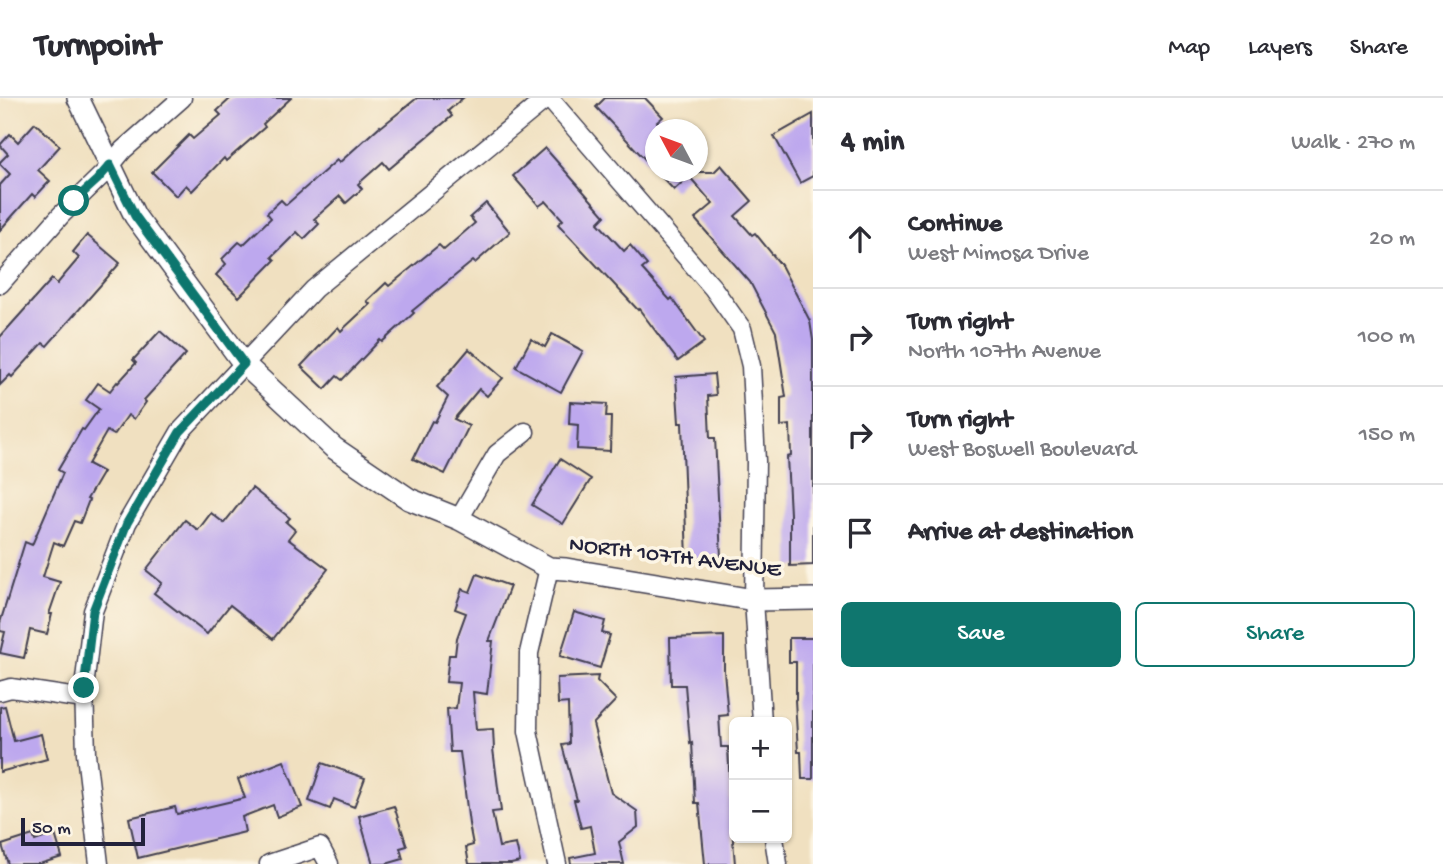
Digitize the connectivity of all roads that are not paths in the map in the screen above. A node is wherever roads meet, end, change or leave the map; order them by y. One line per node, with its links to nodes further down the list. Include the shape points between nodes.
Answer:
1 (78, 98): 4 (street, NORTH 107TH AVENUE)
2 (182, 98): 4 (street)
3 (548, 98): 6 (street, via 314,289); 11 (street, via 713,288 742,329 751,366 756,461)
4 (110, 165): 5 (street); 6 (street, NORTH 107TH AVENUE, via 135,216)
5 (0, 284)
6 (244, 364): 8 (street, NORTH 107TH AVENUE, via 334,448 410,499); 13 (street, via 180,432 127,523 93,611)
7 (525, 432): 8 (street, via 498,454)
8 (459, 519): 9 (street, NORTH 107TH AVENUE)
9 (549, 568): 11 (street, NORTH 107TH AVENUE); 19 (street, via 529,653 528,731)
10 (813, 599): 11 (street, NORTH 107TH AVENUE)
11 (754, 600): 14 (street)
12 (0, 691): 13 (street, via 11,688)
13 (84, 699): 16 (street)
14 (762, 717)
15 (775, 843): 20 (street)
16 (99, 864)
17 (268, 864): 18 (street, via 320,847)
18 (328, 864)
19 (557, 864)
20 (778, 864)

